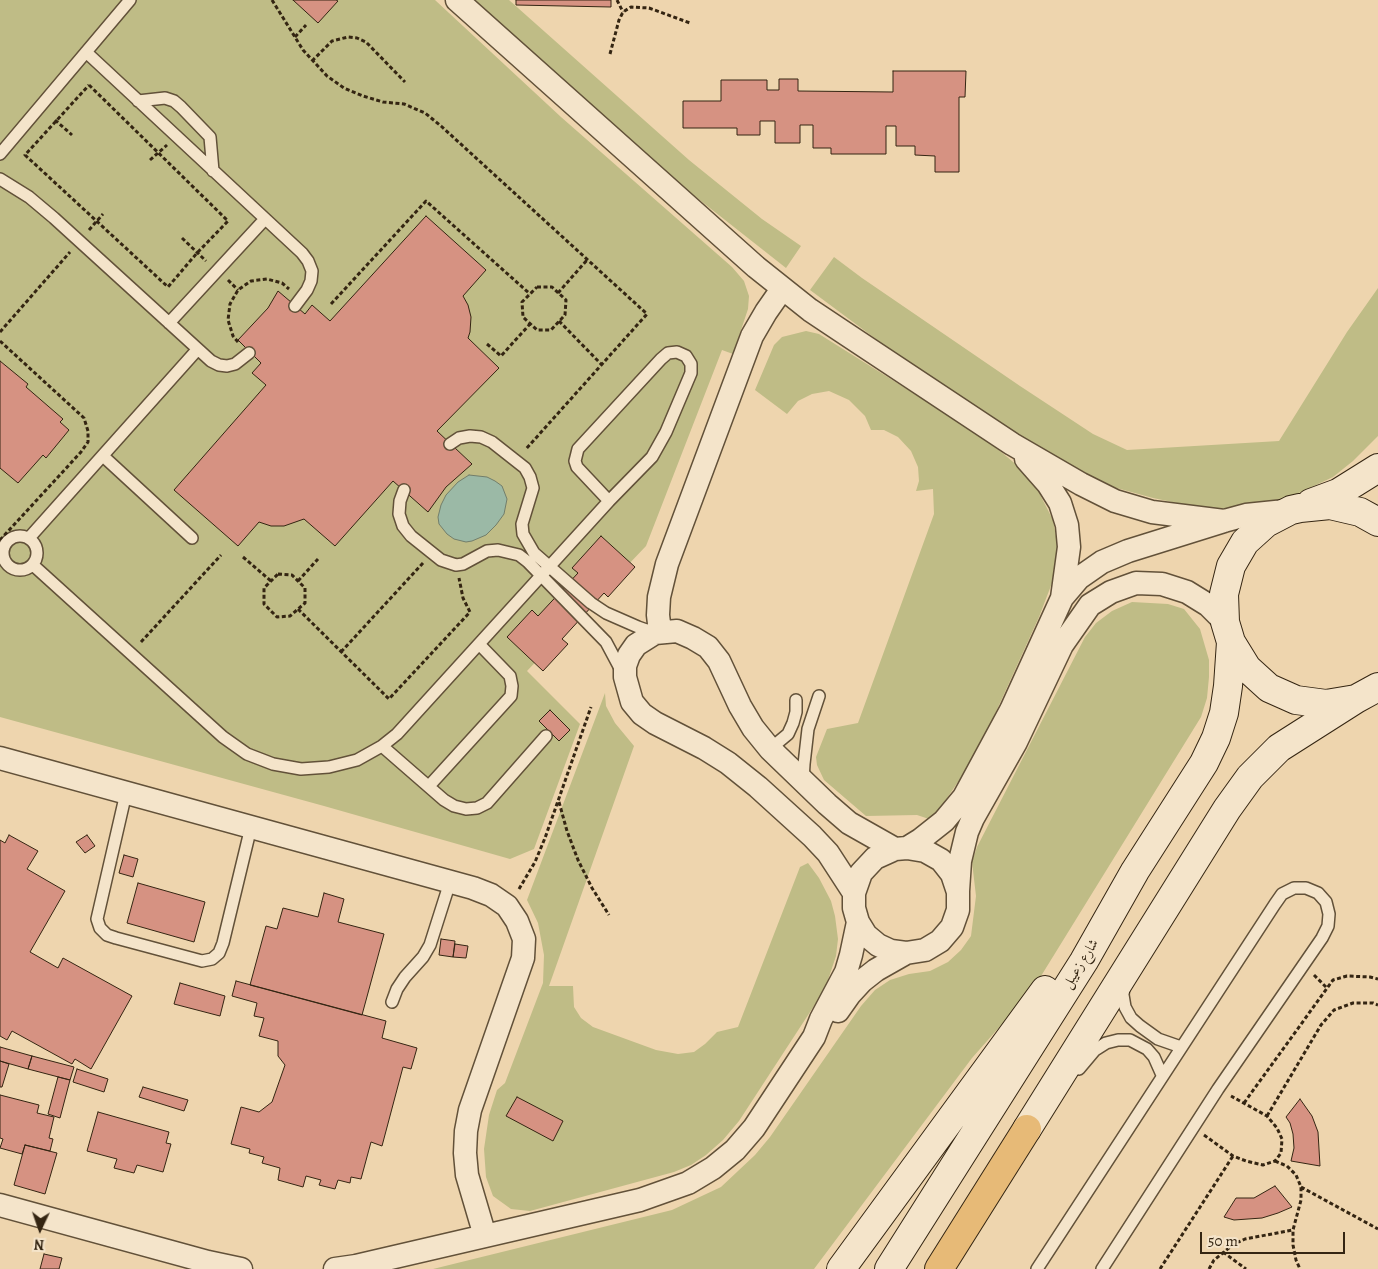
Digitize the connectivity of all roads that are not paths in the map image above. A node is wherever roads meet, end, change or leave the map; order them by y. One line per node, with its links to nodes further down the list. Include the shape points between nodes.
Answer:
1 (130, 0): 3 (lane)
2 (457, 0): 9 (street)
3 (86, 52): 4 (lane); 5 (lane)
4 (138, 101): 6 (lane); 6 (lane, via 165,98 181,107 210,137)
5 (0, 154)
6 (213, 170): 8 (lane)
7 (1, 182): 11 (lane, via 29,197)
8 (266, 219): 10 (lane, via 302,253 312,271 307,290); 11 (lane)
9 (782, 288): 15 (street); 33 (street, via 752,336 667,564 659,597)
10 (297, 303)
11 (169, 323): 12 (lane)
12 (197, 350): 13 (lane, via 218,365 227,366); 16 (lane)
13 (248, 354)
14 (450, 444): 27 (lane, via 459,438 481,437 524,468 533,488 522,524 523,534 534,553)
15 (1012, 444): 21 (street, via 1115,501 1152,512); 30 (street, via 1048,484 1060,503 1070,547)
16 (103, 456): 23 (lane); 24 (lane)
17 (1378, 468): 20 (main road, via 1338,493)
18 (404, 490): 29 (lane, via 399,514 403,526 432,554 456,565 487,551 510,551 528,562)
19 (610, 501): 19 (lane, via 660,445 692,373 686,356 668,353 578,448 577,467); 27 (lane)
20 (1296, 509): 21 (street); 22 (main road, via 1330,505 1360,512); 34 (main road, شارع زعيبل, via 1266,523 1246,542 1231,566 1224,594)
21 (1224, 521): 30 (street, via 1102,562 1079,578)
22 (1378, 522)
23 (29, 538): 25 (lane); 26 (lane, via 37,548)
24 (192, 538)
25 (2, 539): 28 (lane)
26 (33, 566): 28 (lane, via 19,571); 41 (lane, via 223,737 247,754 273,764 301,769 357,760)
27 (550, 567): 29 (lane); 31 (lane)
28 (3, 568)
29 (541, 576): 32 (lane); 35 (lane)
30 (1062, 598): 49 (street, via 1012,710 964,797 944,821 920,840)
31 (606, 613): 32 (lane); 33 (lane, via 638,628)
32 (594, 628): 36 (lane, via 606,642)
33 (658, 632): 36 (street, via 632,650); 42 (street, via 677,632 708,647 749,721)
34 (1228, 632): 37 (main road, via 1246,668 1269,688 1296,700 1326,704); 50 (main road, شارع زعيبل, via 1227,695 1216,738 1204,763); 52 (street, via 1208,604 1187,592 1162,584 1136,583 1110,592 1090,605 1062,644 1016,742 973,818 960,861)
35 (479, 644): 41 (lane, via 397,734); 46 (lane, via 510,676 511,696)
36 (624, 677): 44 (street, via 632,702 642,714 704,748)
37 (1367, 693): 56 (main road, via 1280,748 1250,777)
38 (819, 696): 45 (lane, via 808,729)
39 (796, 700): 42 (lane, via 794,723 788,734)
40 (546, 736): 46 (lane, via 495,795 477,808 454,806)
41 (382, 746): 46 (lane)
42 (770, 749): 44 (street); 45 (street)
43 (0, 758): 47 (street)
44 (744, 775): 53 (street, via 812,836 833,860)
45 (803, 781): 49 (street, via 849,823)
46 (429, 786)
47 (126, 793): 48 (street); 48 (lane, via 97,919 107,935 135,943 202,961 219,953)
48 (252, 827): 51 (street)
49 (901, 848): 52 (street, via 925,851 941,860 952,874); 53 (street, via 875,858 861,873)
50 (1135, 871): 66 (main road, via 1095,919); 67 (main road, شارع زعيبل, via 1084,961)
51 (450, 882): 57 (lane, via 430,945 401,983); 63 (street, via 491,895 506,906 518,921 524,939 523,958 470,1110 466,1131 467,1174)
52 (958, 892): 55 (street, via 958,910 952,927 940,941 924,950)
53 (854, 894): 54 (street)
54 (858, 922): 55 (street, via 878,945); 58 (street, via 846,972)
55 (906, 953): 58 (street, via 862,981 829,1024)
56 (1128, 966): 59 (lane, via 1123,996 1131,1018 1153,1036); 61 (main road)
57 (392, 1002)
58 (814, 1037): 63 (street, via 754,1128 713,1168 688,1183 640,1200)
59 (1181, 1047): 60 (lane); 70 (lane, via 1282,894 1294,888 1318,893 1326,902 1329,914 1322,938 1218,1089)
60 (1162, 1076): 61 (lane, via 1154,1057 1140,1044 1130,1040 1106,1043 1095,1050); 69 (lane)
61 (1027, 1129): 68 (highway)
62 (0, 1205): 64 (street)
63 (485, 1236): 65 (street)
64 (241, 1269)
65 (335, 1269)
66 (841, 1269)
67 (888, 1269)
68 (939, 1269)
69 (1037, 1269)
70 (1102, 1269)

